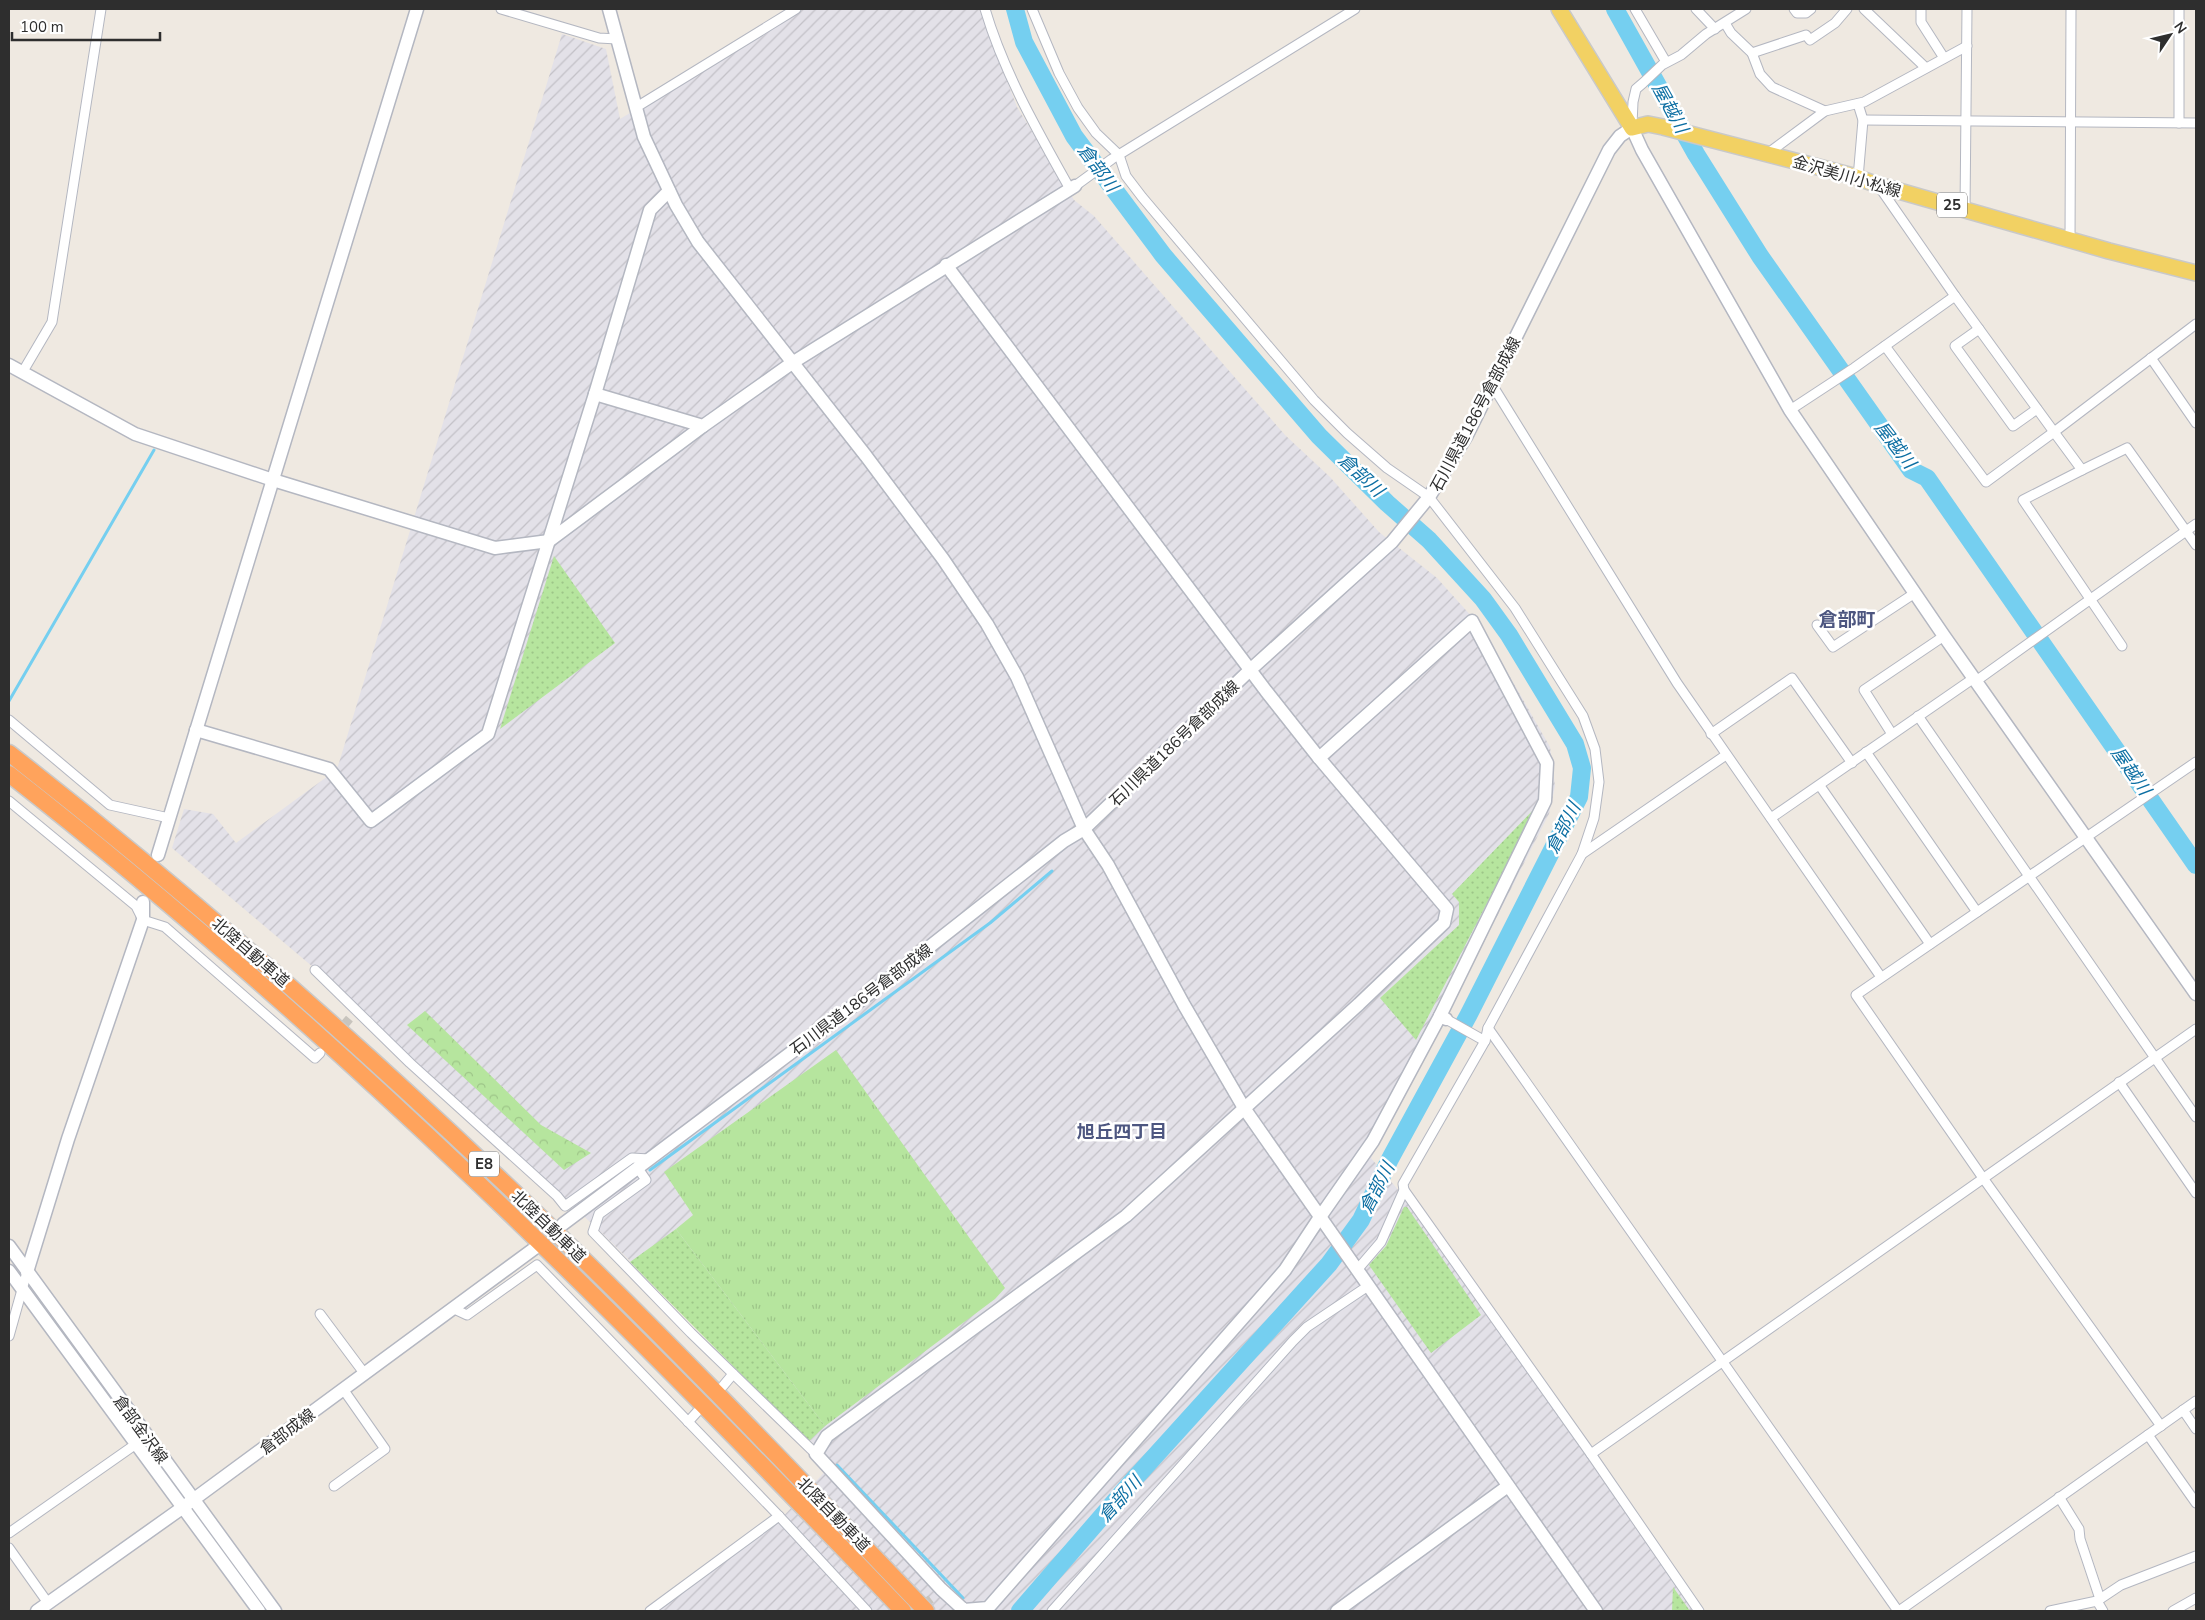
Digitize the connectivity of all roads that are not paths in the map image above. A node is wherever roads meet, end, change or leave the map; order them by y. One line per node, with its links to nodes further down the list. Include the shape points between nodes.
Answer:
1 (101, 9): 55 (street, via 52,322)
2 (417, 9): 64 (street)
3 (501, 9): 23 (street, via 599,38)
4 (609, 9): 23 (street)
5 (796, 9): 30 (street)
6 (985, 9): 42 (street, via 994,41 1016,90)
7 (1032, 9): 39 (street, via 1078,108)
8 (1355, 9): 39 (street)
9 (1559, 9): 37 (main road)
10 (1634, 9): 27 (street)
11 (1696, 9): 22 (street)
12 (1746, 9): 21 (street)
13 (1794, 9): 14 (street, via 1797,13)
14 (1811, 9)
15 (1847, 9): 25 (street, via 1835,23 1810,40 1806,35)
16 (1864, 9): 28 (street)
17 (1921, 9): 26 (street, via 1921,22)
18 (1967, 9): 24 (street)
19 (2071, 9): 34 (street)
20 (2179, 9): 35 (street)
21 (1725, 23): 22 (street); 25 (street)
22 (1715, 29): 27 (street, via 1681,55)
23 (617, 39): 30 (street)
24 (1967, 46): 26 (street); 33 (street)
25 (1752, 53): 31 (street, via 1760,74 1772,87)
26 (1944, 58): 28 (street)
27 (1664, 63): 37 (street, via 1636,89)
28 (1926, 68): 29 (street)
29 (1858, 104): 31 (street); 32 (street)
30 (635, 108): 43 (street)
31 (1825, 111): 38 (street)
32 (1863, 120): 33 (street); 40 (street)
33 (1966, 121): 34 (street); 44 (street)
34 (2071, 122): 35 (street); 45 (street)
35 (2179, 123): 36 (street)
36 (2196, 123)
37 (1632, 128): 38 (main road, 金沢美川小松線 / 25, via 1648,124); 56 (street, 石川県道186号倉部成線, via 1620,136 1609,150); 59 (street)
38 (1767, 154): 40 (main road, 金沢美川小松線 / 25)
39 (1116, 157): 42 (street); 65 (street, via 1142,198 1314,400 1367,450)
40 (1858, 178): 41 (main road, 金沢美川小松線 / 25)
41 (1878, 185): 44 (main road, 金沢美川小松線 / 25); 48 (street)
42 (1072, 187): 46 (street)
43 (668, 190): 53 (street, via 698,242); 57 (street, via 650,210)
44 (1965, 209): 45 (main road, 金沢美川小松線 / 25)
45 (2070, 239): 47 (main road, 金沢美川小松線 / 25)
46 (946, 265): 53 (street); 75 (street)
47 (2196, 273)
48 (1955, 296): 50 (street); 51 (street)
49 (2196, 324): 52 (street)
50 (1978, 329): 58 (street); 58 (street, via 1955,346 2007,418 2013,426)
51 (1885, 346): 59 (street); 62 (street, via 1986,482)
52 (2151, 358): 60 (street); 62 (street)
53 (792, 363): 61 (street); 93 (street, via 937,551 987,624 1017,677)
54 (9, 365): 55 (street)
55 (22, 373): 64 (street, via 135,434)
56 (1491, 384): 65 (street, 石川県道186号倉部成線, via 1467,435); 80 (street)
57 (595, 394): 61 (street); 68 (street)
58 (2037, 409): 62 (street)
59 (1790, 410): 70 (street)
60 (2196, 423)
61 (704, 426): 68 (street)
62 (2054, 432): 63 (street)
63 (2082, 470): 67 (street, via 2127,448); 71 (street, via 2023,500)
64 (273, 480): 68 (street, via 495,548); 79 (street)
65 (1428, 499): 75 (street, 石川県道186号倉部成線, via 1392,542); 95 (street, via 1515,608 1583,716 1595,748 1598,782 1594,818)
66 (2196, 524): 67 (street)
67 (2186, 531): 69 (street); 71 (street)
68 (549, 541): 79 (street, via 488,734 371,821 329,769)
69 (2196, 545)
70 (1915, 594): 72 (street, via 1833,647); 73 (street)
71 (2089, 599): 74 (street); 76 (street)
72 (1817, 625)
73 (1944, 636): 76 (street); 81 (street, via 1864,690)
74 (2122, 646)
75 (1250, 670): 85 (street); 93 (street, 石川県道186号倉部成線)
76 (1975, 679): 77 (street); 94 (street)
77 (1918, 716): 81 (street); 97 (street)
78 (9, 720): 91 (street, via 110,804)
79 (196, 730): 91 (street)
80 (1711, 734): 84 (street); 87 (street, via 1792,678)
81 (1892, 734): 82 (street)
82 (1866, 752): 87 (street); 99 (street)
83 (9, 753): 167 (highway, 北陸自動車道 / E8, via 184,894 393,1078 594,1270)
84 (1726, 755): 92 (street); 95 (street)
85 (1319, 758): 107 (street, via 1472,621 1547,763 1545,801); 114 (street, via 1447,909 1444,922)
86 (2196, 762): 94 (street)
87 (1852, 763): 89 (street)
88 (9, 774): 166 (highway, 北陸自動車道 / E8, via 164,900 405,1112 583,1282)
89 (1820, 786): 92 (street); 101 (street)
90 (9, 801): 100 (street, via 136,906)
91 (169, 818): 96 (street)
92 (1771, 818): 103 (street)
93 (1084, 829): 114 (street, via 1108,865); 116 (street, 石川県道186号倉部成線, via 1064,841 881,985)
94 (2086, 837): 97 (street); 104 (street)
95 (1582, 854): 108 (street)
96 (158, 855)
97 (2028, 877): 99 (street); 112 (street)
98 (143, 902): 100 (street)
99 (1977, 912): 101 (street)
100 (143, 920): 111 (street, via 165,927 315,1058); 127 (street, via 68,1139)
101 (1930, 944): 103 (street)
102 (315, 970): 105 (street)
103 (1881, 977): 118 (street, via 1856,995)
104 (2196, 994)
105 (357, 1010): 106 (street); 116 (street, via 410,1064 565,1206 632,1158)
106 (350, 1018)
107 (1443, 1018): 110 (street); 121 (street, via 1373,1142)
108 (1488, 1028): 110 (street); 133 (street)
109 (2196, 1029): 112 (street)
110 (1481, 1039): 119 (street, via 1403,1184)
111 (320, 1053)
112 (2156, 1057): 113 (street); 115 (street)
113 (2119, 1082): 118 (street); 120 (street)
114 (1244, 1108): 121 (street); 147 (street, via 1126,1216 827,1436)
115 (2196, 1116)
116 (649, 1159): 117 (street, 石川県道186号倉部成線)
117 (637, 1167): 122 (street, 石川県道186号倉部成線); 135 (street, via 646,1180 599,1214 593,1232)
118 (1983, 1178): 133 (street); 142 (street)
119 (1404, 1190): 125 (street, via 1381,1242); 148 (street)
120 (2196, 1193)
121 (1320, 1217): 125 (street); 147 (street, via 1285,1270 988,1608 964,1610)
122 (563, 1224)
123 (9, 1246): 127 (street, 倉部金沢線)
124 (535, 1248): 130 (street, 倉部成線)
125 (1354, 1266): 128 (street)
126 (9, 1271): 129 (street, 倉部金沢線)
127 (27, 1272): 129 (street); 145 (street, 倉部金沢線)
128 (1368, 1286): 150 (street); 168 (street, via 1307,1327 1293,1341)
129 (23, 1290): 132 (street); 146 (street, 倉部金沢線)
130 (452, 1308): 134 (street, 倉部成線); 141 (street, via 467,1316 537,1265)
131 (320, 1314): 134 (street)
132 (9, 1336)
133 (1721, 1361): 148 (street); 172 (street)
134 (364, 1374): 137 (street, 倉部成線)
135 (733, 1374): 136 (street); 147 (street)
136 (723, 1386)
137 (343, 1389): 149 (street, via 385,1449); 153 (street, 倉部成線)
138 (2196, 1401): 139 (street)
139 (2183, 1410): 142 (street); 143 (street)
140 (697, 1412): 141 (street)
141 (688, 1422): 154 (street)
142 (2160, 1426): 144 (street)
143 (2196, 1429)
144 (2148, 1436): 151 (street); 152 (street)
145 (146, 1437): 146 (street); 153 (street, 倉部金沢線)
146 (135, 1444): 153 (street, 倉部金沢線); 155 (street)
147 (816, 1454)
148 (1591, 1454): 171 (street)
149 (334, 1486)
150 (1508, 1486): 169 (street); 170 (street)
151 (2059, 1497): 159 (street, via 2079,1529); 172 (street)
152 (2196, 1503)
153 (187, 1505): 160 (street, 倉部成線); 162 (street, 倉部金沢線); 163 (street, 倉部金沢線)
154 (779, 1516): 164 (street); 165 (street)
155 (9, 1533)
156 (9, 1548): 160 (street)
157 (2196, 1556): 159 (street, via 2121,1585)
158 (2196, 1598): 175 (street)
159 (2099, 1600): 173 (street); 174 (street)
160 (48, 1603): 161 (street, 倉部成線)
161 (37, 1611)
162 (259, 1611)
163 (275, 1611)
164 (650, 1611)
165 (866, 1611)
166 (903, 1611)
167 (926, 1611)
168 (1052, 1611)
169 (1337, 1611)
170 (1596, 1611)
171 (1699, 1611)
172 (1898, 1611)
173 (2050, 1611)
174 (2103, 1611)
175 (2173, 1611)

